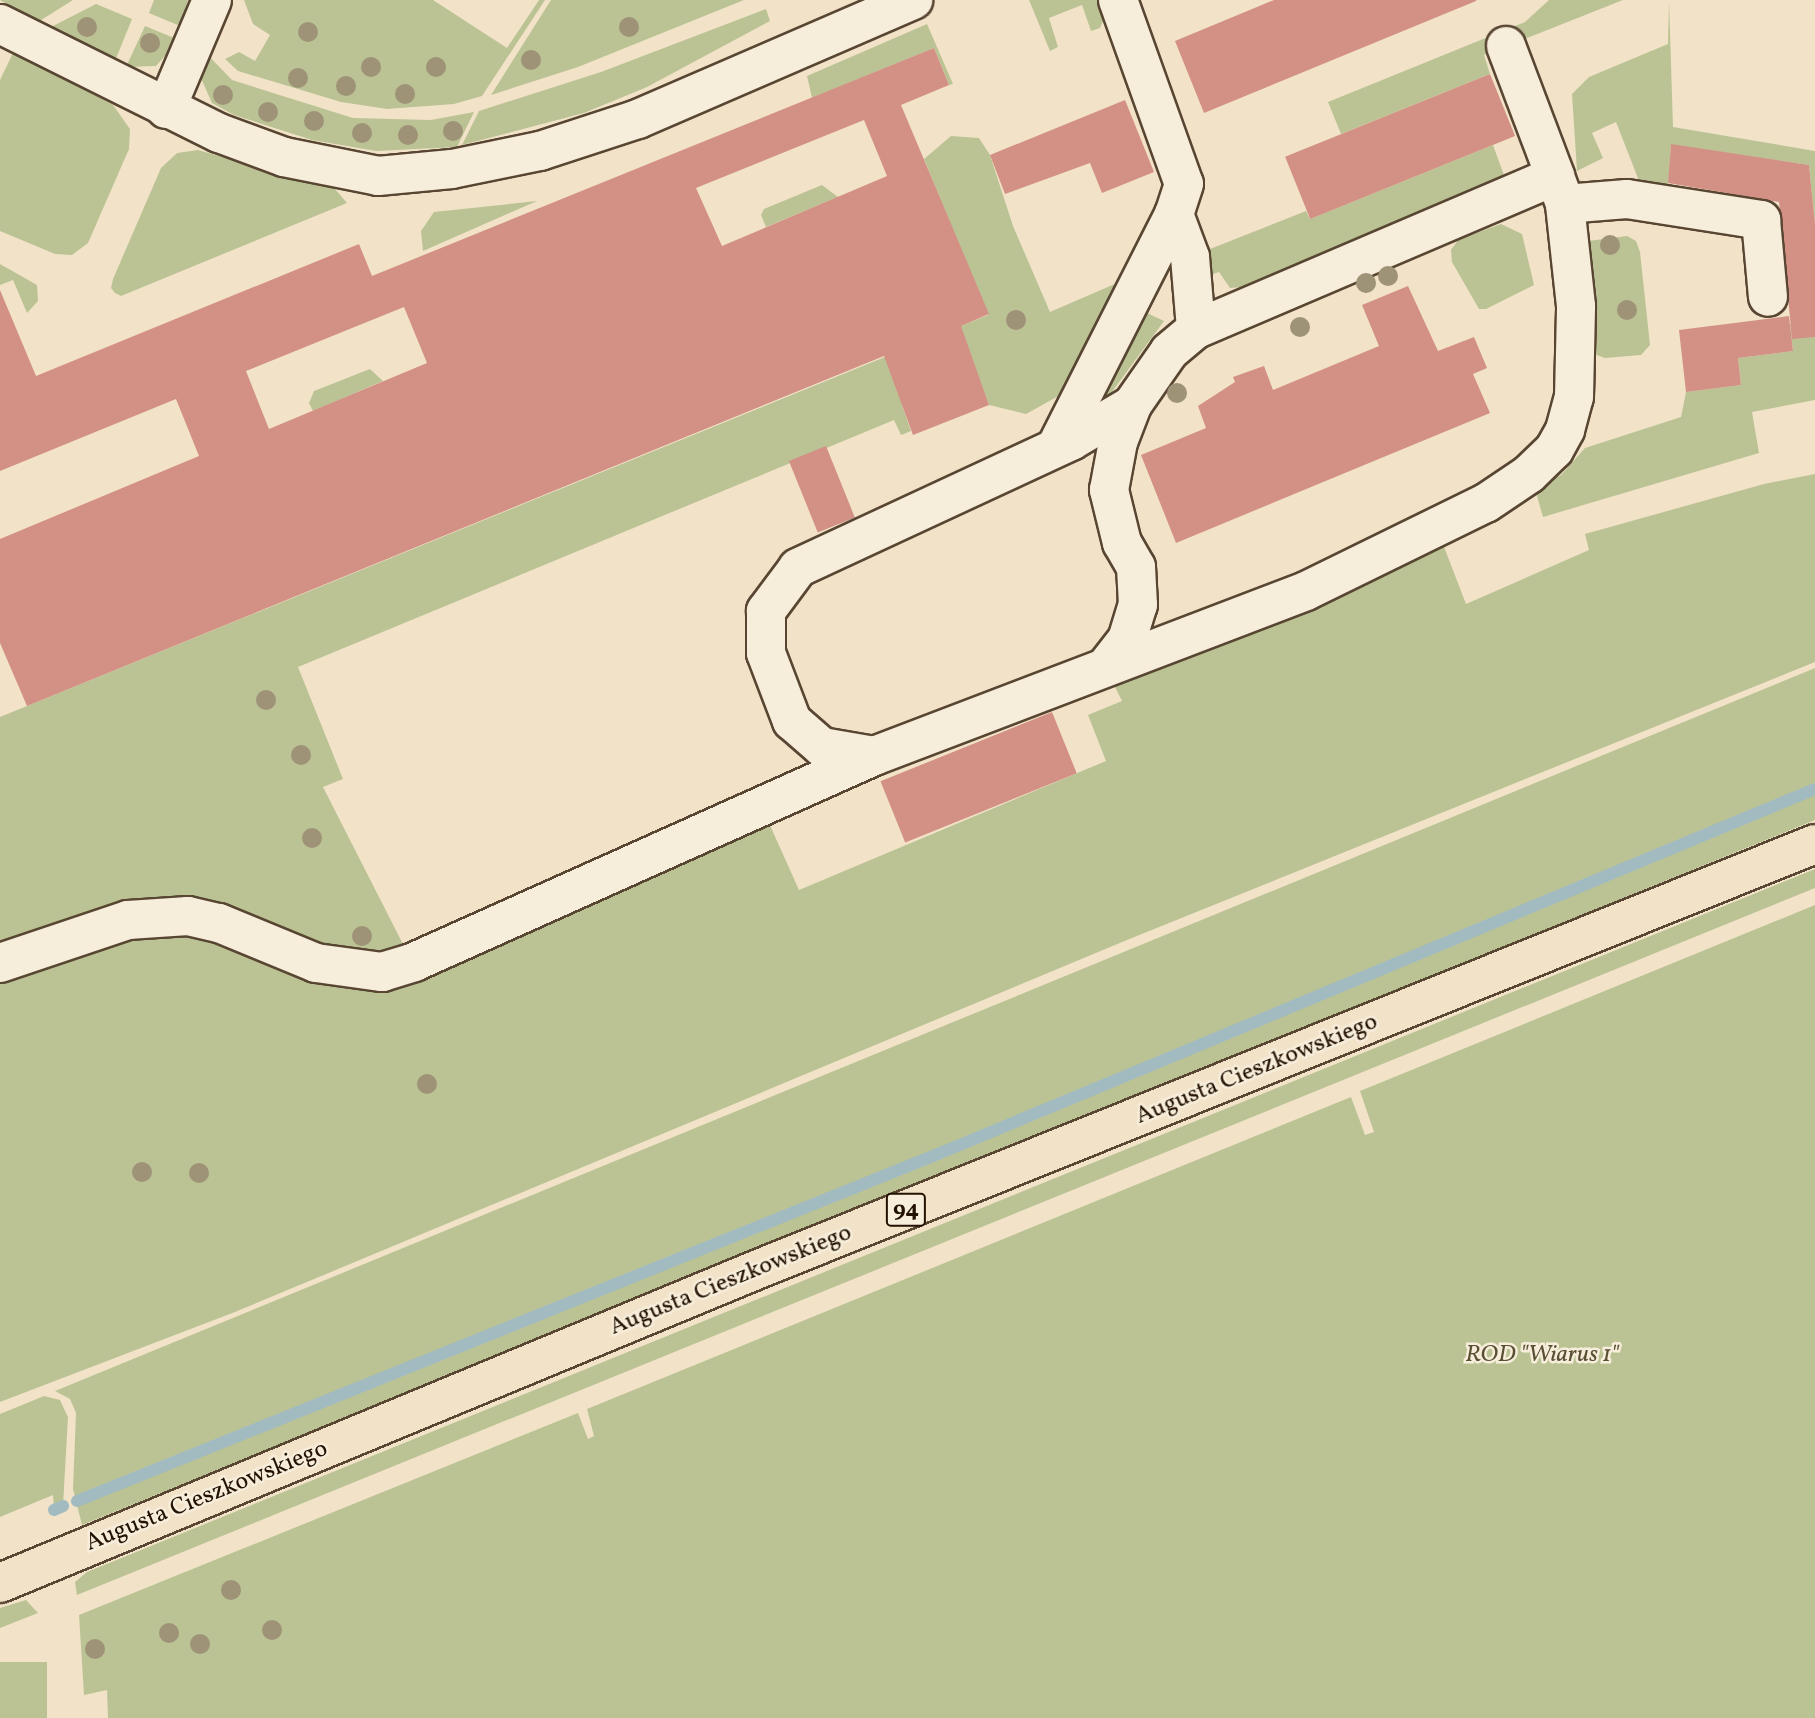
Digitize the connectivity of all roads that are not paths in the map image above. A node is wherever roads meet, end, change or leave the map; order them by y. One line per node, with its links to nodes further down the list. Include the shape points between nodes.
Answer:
1 (212, 0): 6 (street)
2 (913, 0): 6 (street, via 638,119 540,151 452,169 378,176 332,169 285,157)
3 (1118, 0): 8 (street, via 1184,184)
4 (0, 24): 6 (street)
5 (1506, 46): 7 (street)
6 (166, 109)
7 (1560, 190): 9 (street, via 1761,220); 10 (street); 13 (street, via 1576,306 1574,397 1566,430 1538,466 1486,503 1306,591)
8 (1174, 214): 10 (street, via 1190,257); 12 (street)
9 (1768, 297)
10 (1196, 329): 11 (street, via 1169,352)
11 (1132, 405): 12 (street); 13 (street, via 1118,442 1109,490 1122,542 1136,566 1138,605 1127,640)
12 (1056, 447): 14 (street, via 797,568 766,611 766,653 792,721 822,747)
13 (1108, 664): 14 (street)
14 (874, 756): 16 (street, via 427,957 382,972 316,962 219,923 188,916 128,920)
15 (1815, 844): 17 (main road, Augusta Cieszkowskiego / 94, via 756,1270)
16 (0, 963)
17 (0, 1583)

